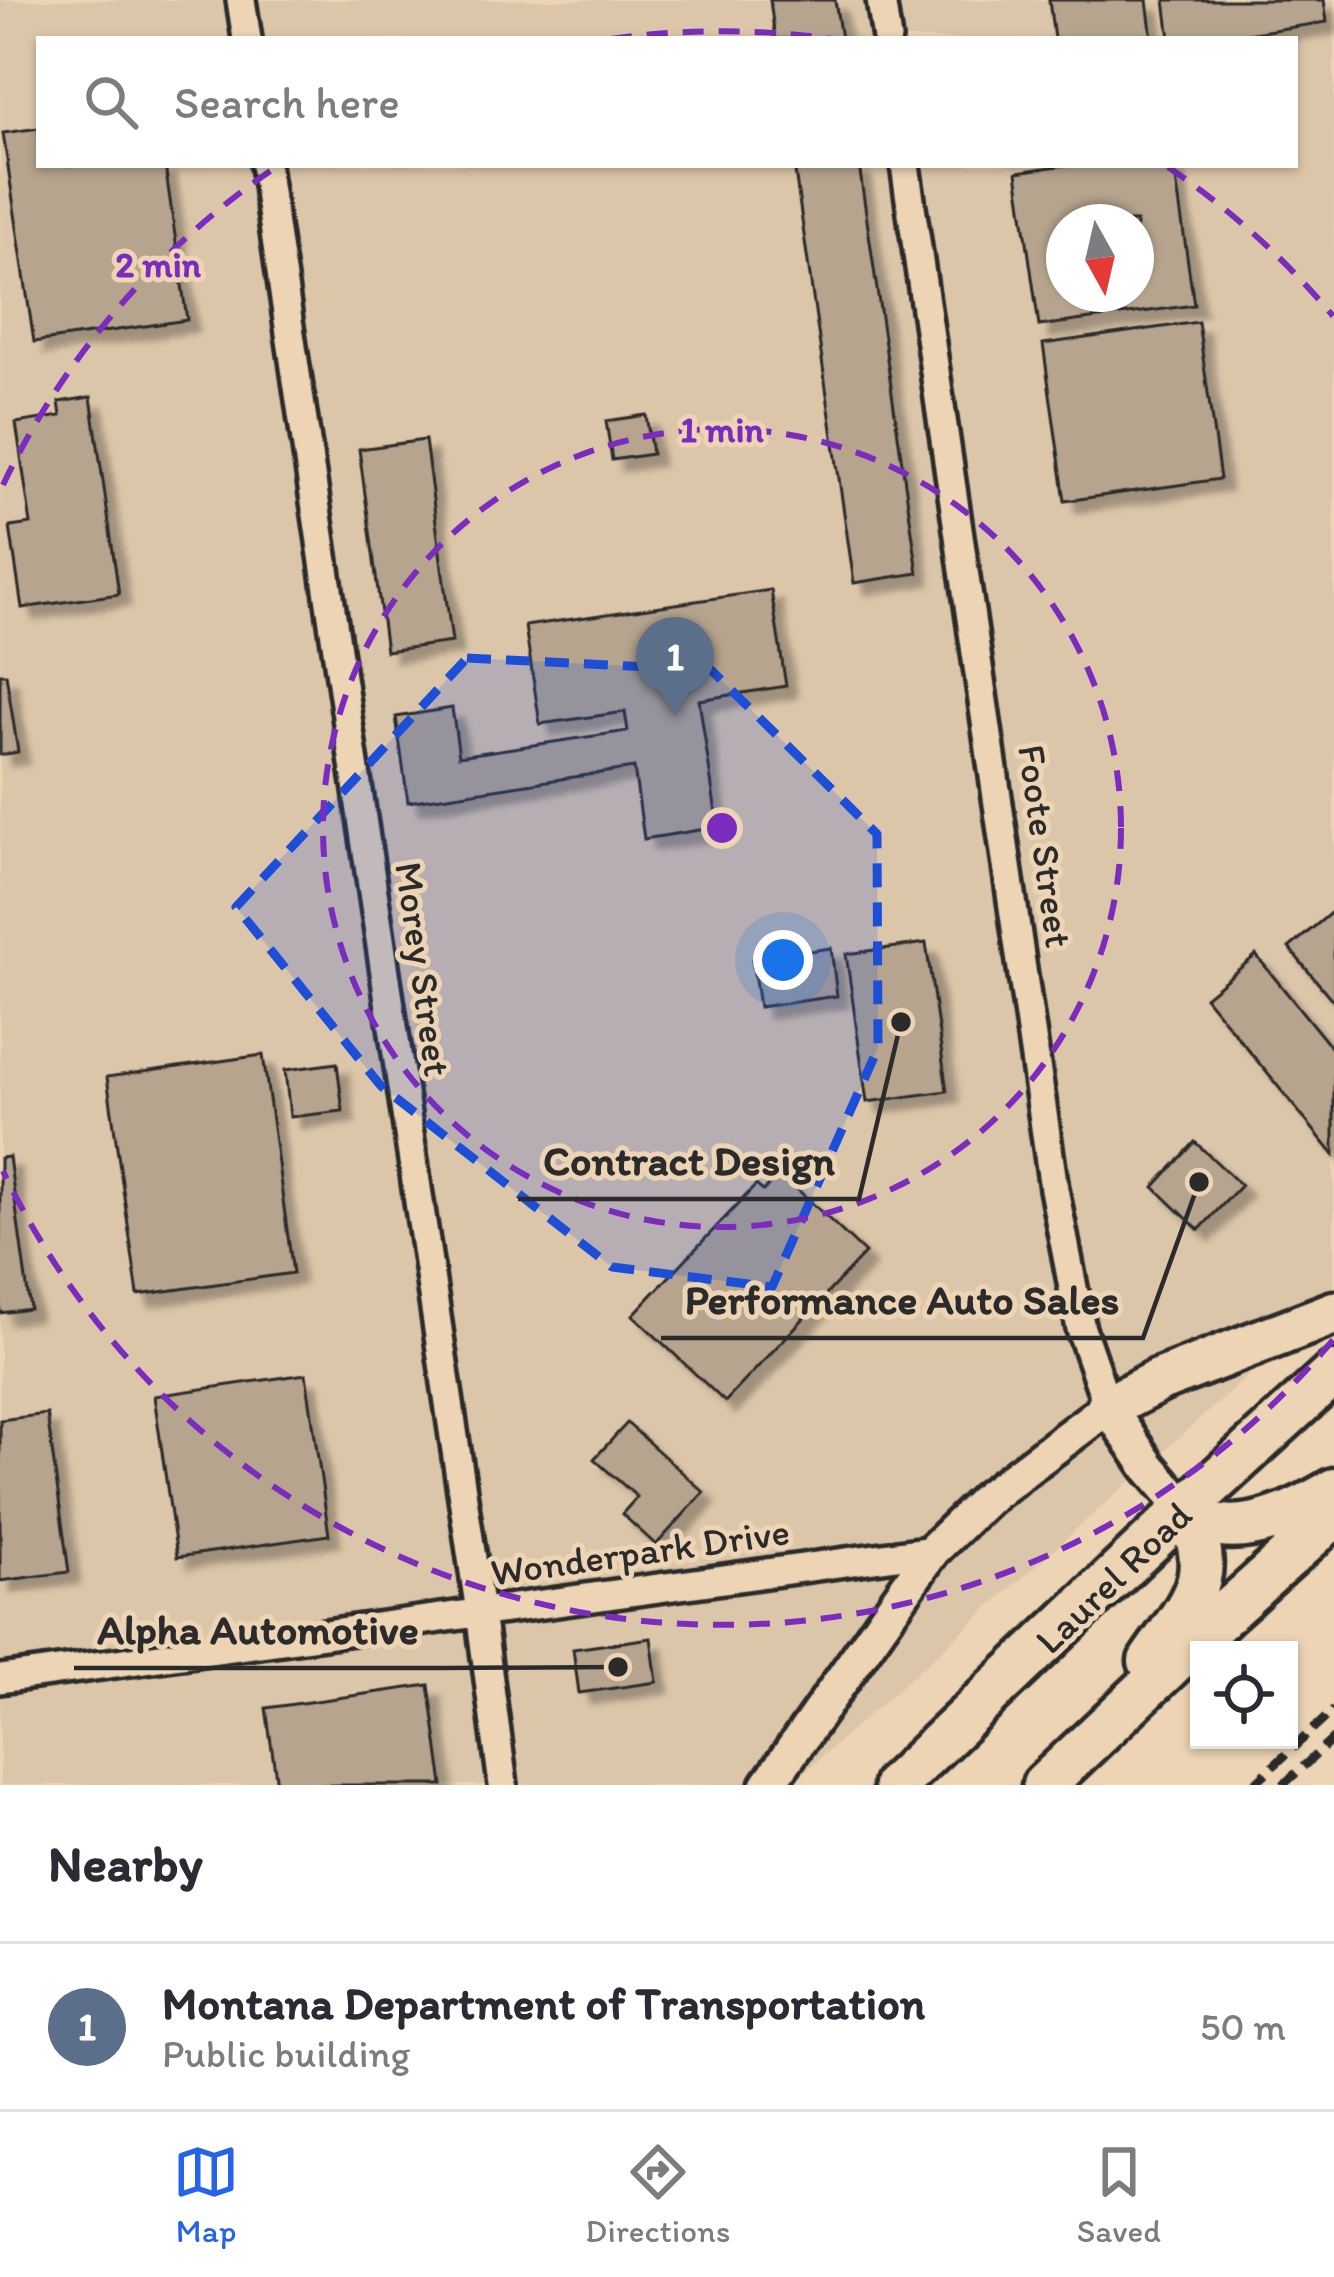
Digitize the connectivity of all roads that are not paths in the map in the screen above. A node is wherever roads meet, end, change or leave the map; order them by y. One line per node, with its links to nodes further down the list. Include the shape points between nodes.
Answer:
1 (241, 0): 3 (street)
2 (881, 0): 4 (street)
3 (247, 36)
4 (887, 36)
5 (266, 168): 14 (street, Morey Street)
6 (905, 168): 9 (street, Foote Street, via 1054,1189 1081,1329)
7 (1334, 1313): 9 (main road)
8 (1334, 1373): 11 (main road, Laurel Road)
9 (1108, 1408): 11 (street, Foote Street); 13 (street, via 1001,1486)
10 (1334, 1490): 11 (main road, via 1240,1526 1211,1524)
11 (1185, 1509): 16 (main road, via 1197,1530 1201,1577); 19 (main road, Laurel Road)
12 (1334, 1516): 16 (main road)
13 (933, 1550): 14 (street, Wonderpark Drive); 18 (street)
14 (480, 1612): 15 (street, Wonderpark Drive); 17 (street, Morey Street)
15 (0, 1679)
16 (1106, 1727): 20 (main road)
17 (502, 1785)
18 (768, 1785)
19 (895, 1785)
20 (1044, 1785)

